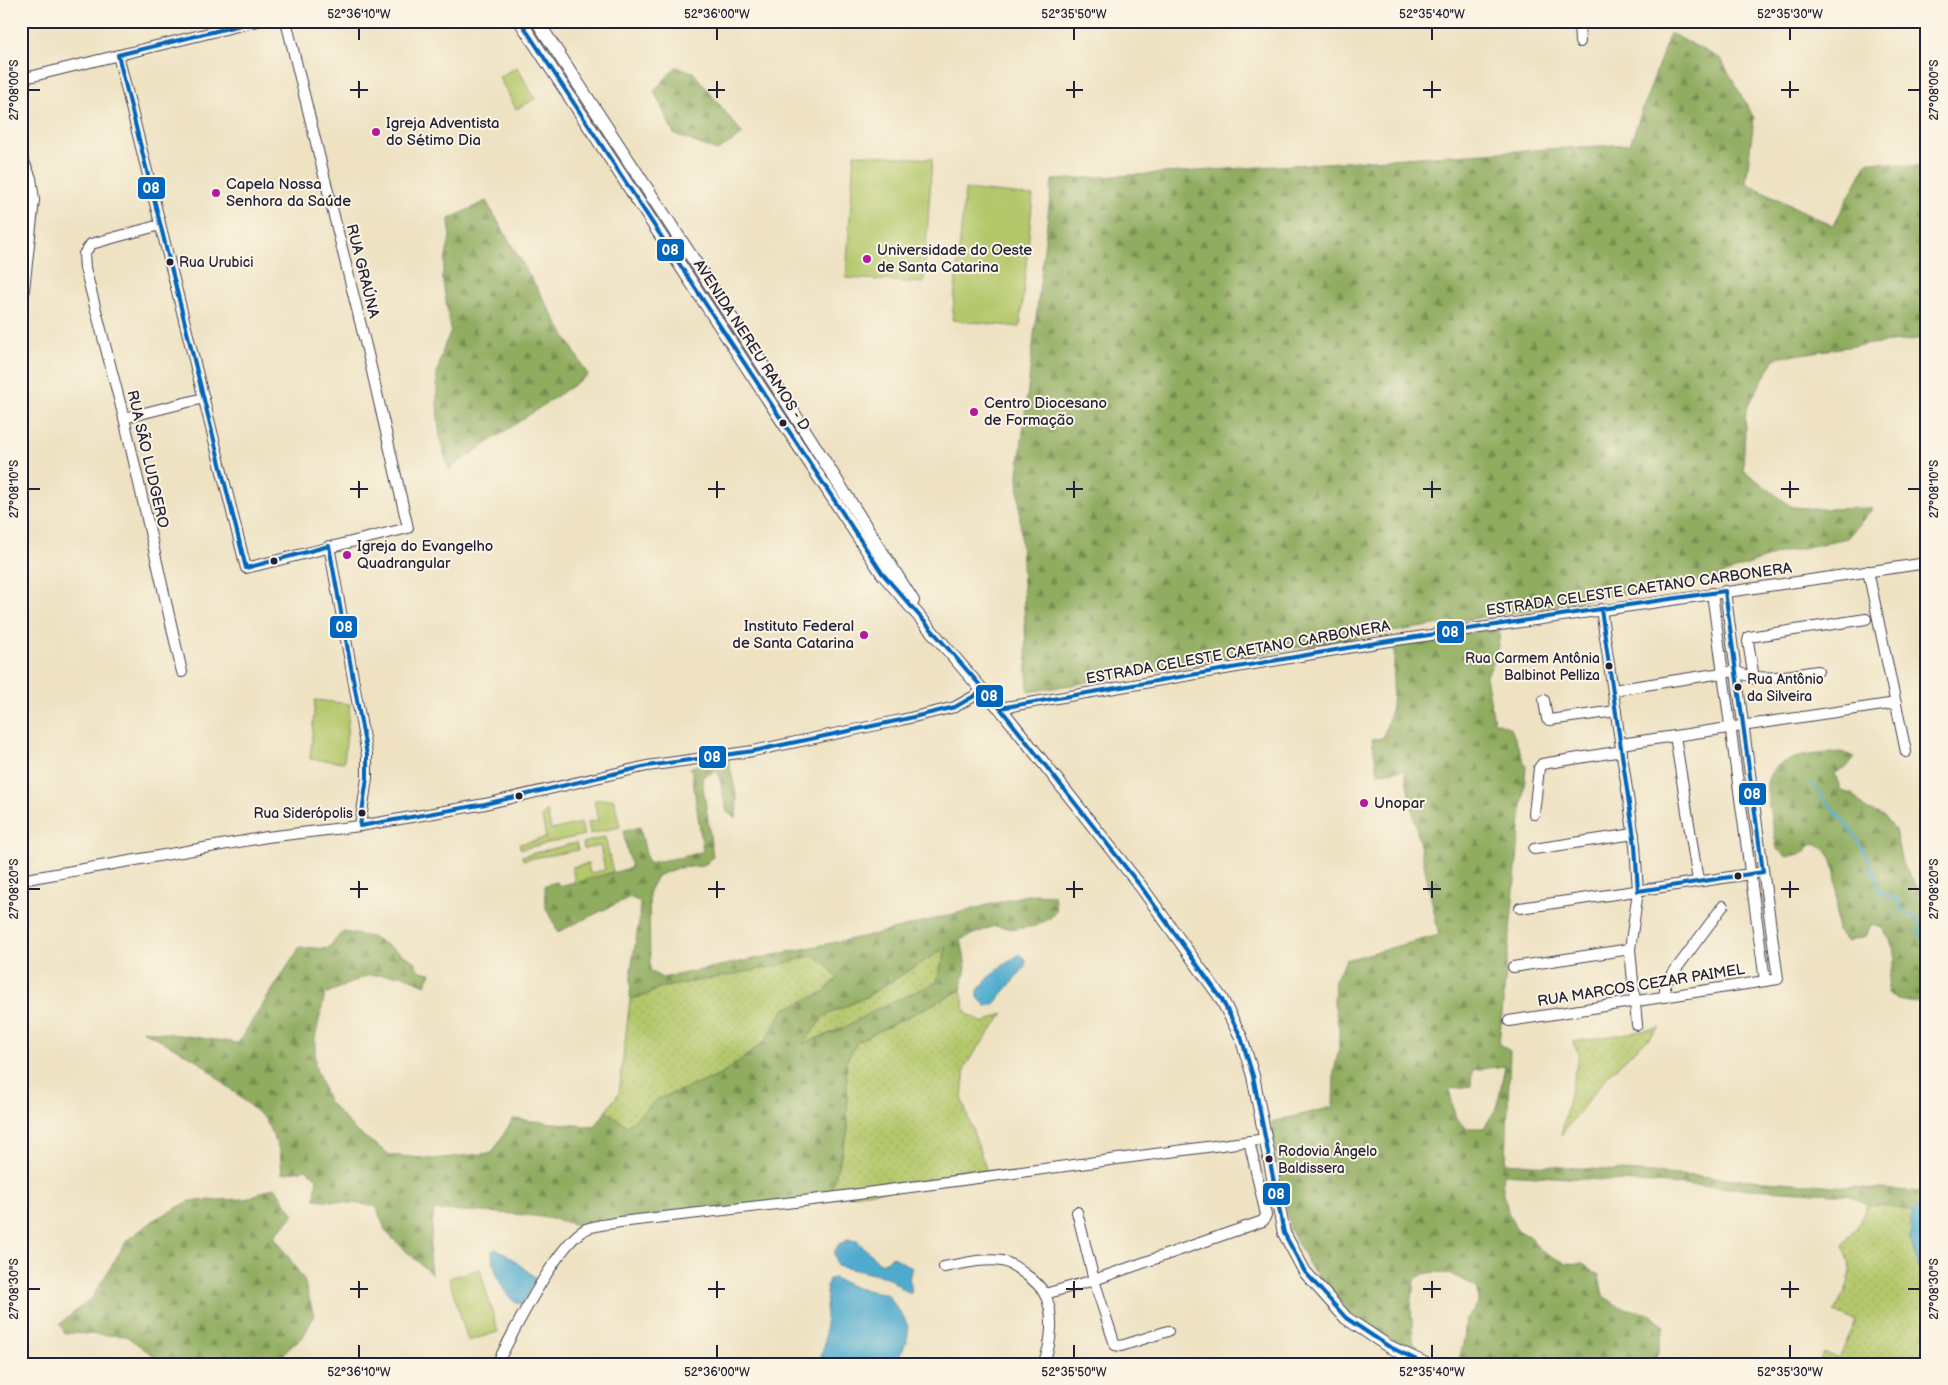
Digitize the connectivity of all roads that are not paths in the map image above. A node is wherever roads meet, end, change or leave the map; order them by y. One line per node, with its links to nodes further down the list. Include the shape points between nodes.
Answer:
1 (258, 21): 7 (street)
2 (286, 21): 16 (street, RUA GRAÚNA, via 408,528)
3 (520, 21): 12 (street, AVENIDA NEREU RAMOS - D)
4 (537, 21): 11 (street, AVENIDA NEREU RAMOS - D)
5 (1579, 21): 6 (street)
6 (1580, 42)
7 (118, 55): 8 (street); 10 (street)
8 (21, 79)
9 (21, 155): 13 (street, via 31,178 34,200)
10 (160, 225): 14 (street); 15 (street, RUA SÃO LUDGERO, via 90,244 84,254)
11 (700, 270): 12 (street); 23 (street, AVENIDA NEREU RAMOS - D, via 893,566)
12 (689, 278): 23 (street, AVENIDA NEREU RAMOS - D, via 882,573)
13 (21, 316)
14 (204, 398): 15 (street); 16 (street, via 246,568)
15 (124, 418): 26 (street, RUA SÃO LUDGERO)
16 (330, 546): 41 (street, via 367,755)
17 (1927, 563): 18 (street, ESTRADA CELESTE CAETANO CARBONERA)
18 (1868, 570): 19 (street, ESTRADA CELESTE CAETANO CARBONERA); 32 (street)
19 (1725, 591): 20 (street, ESTRADA CELESTE CAETANO CARBONERA); 24 (street)
20 (1712, 593): 21 (street, ESTRADA CELESTE CAETANO CARBONERA); 27 (street)
21 (1601, 609): 29 (street); 33 (street, ESTRADA CELESTE CAETANO CARBONERA, via 1339,649)
22 (1866, 620): 28 (street, via 1749,637)
23 (931, 631): 30 (street, AVENIDA NEREU RAMOS - D)
24 (1735, 671): 27 (street); 28 (street); 35 (street)
25 (1818, 671): 28 (street)
26 (182, 672)
27 (1723, 673): 29 (street); 36 (street)
28 (1754, 679)
29 (1613, 690): 34 (street)
30 (984, 692): 33 (street, AVENIDA NEREU RAMOS - D); 41 (street, via 954,708 901,720 753,751 647,766 486,804)
31 (1544, 700): 34 (street, via 1549,720)
32 (1896, 703): 35 (street); 39 (street)
33 (1000, 708): 58 (street, via 1142,888 1221,998 1241,1037)
34 (1616, 711): 38 (street)
35 (1742, 725): 36 (street); 44 (street)
36 (1730, 727): 37 (street); 45 (street)
37 (1675, 736): 38 (street); 47 (street)
38 (1621, 748): 40 (street, via 1542,764); 42 (street)
39 (1906, 752)
40 (1534, 814)
41 (360, 826): 46 (street, via 267,837)
42 (1634, 834): 43 (street); 48 (street)
43 (1534, 849)
44 (1763, 872): 45 (street); 53 (street, RUA MARCOS CEZAR PAIMEL, via 1778,979)
45 (1750, 874): 47 (street); 53 (street)
46 (21, 880)
47 (1698, 881): 48 (street)
48 (1638, 891): 50 (street); 51 (street)
49 (1723, 906): 54 (street, via 1665,984)
50 (1520, 908)
51 (1630, 949): 52 (street); 55 (street)
52 (1513, 967)
53 (1765, 981): 54 (street, RUA MARCOS CEZAR PAIMEL)
54 (1665, 997): 55 (street, RUA MARCOS CEZAR PAIMEL)
55 (1634, 1002): 56 (street, RUA MARCOS CEZAR PAIMEL); 57 (street)
56 (1509, 1021)
57 (1637, 1025)
58 (1266, 1139): 59 (street); 67 (street, via 1284,1233 1305,1272 1346,1318 1388,1346)
59 (1249, 1141): 62 (street, via 1266,1215 1263,1222); 65 (street, via 586,1229 572,1239 540,1286)
60 (1077, 1212): 62 (street)
61 (944, 1266): 63 (street, via 986,1260 1004,1262 1037,1283)
62 (1094, 1280): 63 (street); 64 (street, via 1115,1345)
63 (1045, 1294): 66 (street, via 1052,1328 1050,1348)
64 (1168, 1331)
65 (497, 1364)
66 (1043, 1364)
67 (1426, 1364)

